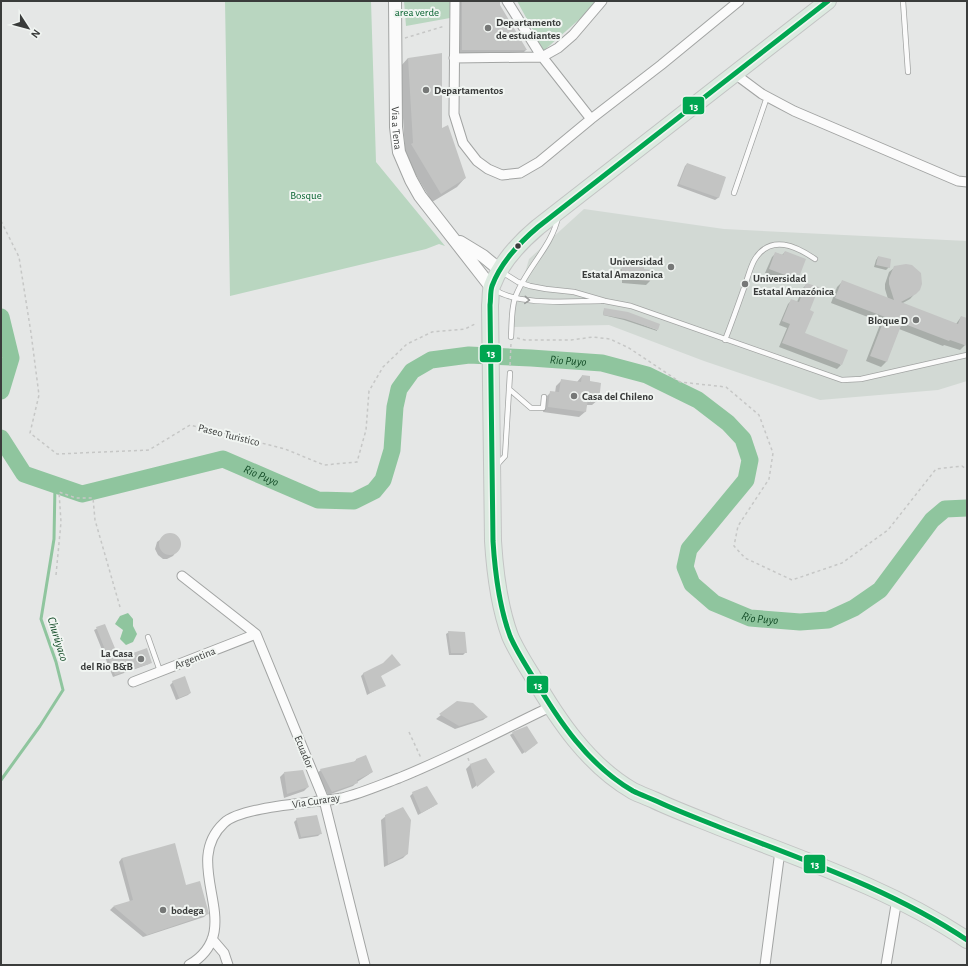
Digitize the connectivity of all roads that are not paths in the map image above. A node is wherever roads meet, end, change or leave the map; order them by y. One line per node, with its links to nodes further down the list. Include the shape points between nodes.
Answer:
1 (395, 1): 17 (main road, Via a Tena, via 396,127 399,152 420,196)
2 (455, 1): 9 (street)
3 (506, 1): 8 (street)
4 (602, 1): 8 (street, via 573,35)
5 (739, 1): 13 (street)
6 (828, 1): 11 (highway)
7 (903, 1): 10 (lane)
8 (542, 57): 9 (street); 13 (street)
9 (454, 58): 13 (street, via 454,114 464,143 477,161 488,169 502,174 520,173 539,162)
10 (908, 72)
11 (735, 74): 12 (street); 16 (highway)
12 (767, 96): 14 (street, via 794,111 958,181); 15 (lane)
13 (591, 119)
14 (967, 182)
15 (734, 193)
16 (560, 209): 19 (highway, via 515,248); 20 (lane, via 556,228)
17 (454, 238): 19 (main road, Via a Tena); 21 (main road, Via a Tena)
18 (815, 259): 25 (lane, via 787,245 773,245 763,250 754,262)
19 (500, 270): 20 (lane); 21 (highway)
20 (522, 283): 22 (lane); 23 (lane, via 574,292)
21 (491, 287): 22 (lane, via 503,295); 30 (highway)
22 (515, 298): 23 (lane, one-way to 23, via 573,302); 24 (lane)
23 (605, 301): 25 (lane, via 631,306)
24 (511, 337)
25 (725, 340): 26 (lane, via 842,380 861,379)
26 (967, 355)
27 (510, 373): 28 (lane)
28 (509, 390): 29 (lane, via 531,408 543,408); 30 (lane, via 505,456)
29 (544, 397)
30 (492, 470): 36 (highway, via 494,555 500,599 517,650)
31 (182, 576): 32 (street, Ecuador)
32 (256, 634): 34 (street, Argentina); 37 (street, Ecuador)
33 (148, 637): 34 (lane)
34 (160, 671): 35 (street, Argentina)
35 (133, 682)
36 (550, 707): 37 (street, Via Curaray, via 425,767 364,792); 38 (highway, via 578,744 606,772 633,791)
37 (324, 800): 40 (street, Via Curaray, via 249,812 226,822 215,833 209,846 207,862 216,919); 44 (street, Ecuador)
38 (780, 851): 39 (highway); 45 (street)
39 (897, 899): 41 (highway); 46 (street)
40 (212, 939): 42 (street, Via Curaray, via 207,950); 43 (street, via 224,953)
41 (967, 940)
42 (189, 965)
43 (228, 965)
44 (365, 965)
45 (765, 965)
46 (886, 965)

